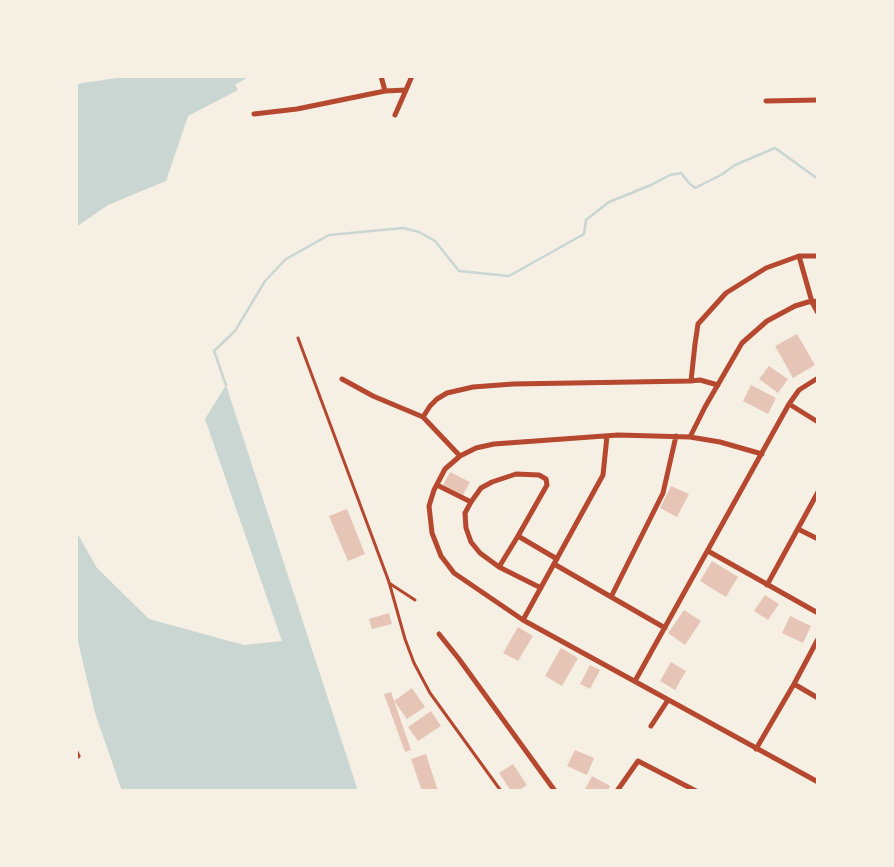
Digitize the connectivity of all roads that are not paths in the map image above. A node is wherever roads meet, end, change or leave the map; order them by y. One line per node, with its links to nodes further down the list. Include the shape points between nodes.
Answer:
1 (381, 76): 4 (street)
2 (412, 76): 3 (street)
3 (406, 90): 4 (street); 8 (street)
4 (385, 91): 7 (street, via 297,109)
5 (818, 100): 6 (street)
6 (766, 101)
7 (254, 114)
8 (395, 115)
9 (798, 256): 10 (street); 11 (street); 16 (street, via 766,268 726,292 698,324)
10 (818, 256)
11 (815, 301): 12 (street); 17 (street, via 794,306 767,322 742,343)
12 (818, 313)
13 (298, 338): 35 (lane)
14 (818, 378): 18 (street, via 800,390)
15 (342, 379): 19 (street)
16 (692, 381): 17 (street); 19 (street, via 473,387 438,399)
17 (718, 385): 23 (street)
18 (789, 404): 20 (street); 24 (street)
19 (423, 417): 25 (street)
20 (818, 422)
21 (607, 436): 22 (street); 25 (street, via 494,444); 33 (street, via 603,475)
22 (676, 436): 23 (street); 38 (street, via 663,493)
23 (690, 437): 24 (street)
24 (762, 454): 32 (street)
25 (460, 456): 26 (street, via 445,469)
26 (437, 485): 28 (street); 41 (street, via 429,506 432,534 441,556 454,573)
27 (818, 492): 29 (street)
28 (471, 502): 30 (street, via 481,488 502,478 516,474 540,475 546,479 547,485); 34 (street, via 465,513 471,542)
29 (798, 529): 31 (street); 36 (street)
30 (518, 536): 33 (street); 34 (street)
31 (818, 539)
32 (708, 551): 36 (street); 42 (street)
33 (556, 561): 37 (street); 38 (street)
34 (499, 567): 37 (street)
35 (389, 582): 39 (lane); 52 (lane, via 405,639 430,693)
36 (767, 584): 40 (street)
37 (541, 588): 41 (street)
38 (611, 597): 42 (street)
39 (415, 600)
40 (818, 613)
41 (524, 620): 45 (street)
42 (665, 628): 45 (street)
43 (439, 634): 53 (street)
44 (818, 639): 46 (street)
45 (635, 682): 48 (street)
46 (794, 684): 47 (street); 50 (street)
47 (818, 698)
48 (668, 700): 49 (street); 50 (street)
49 (651, 726)
50 (756, 749): 51 (street)
51 (818, 782)
52 (501, 791)
53 (555, 791)
54 (617, 791): 55 (street, via 638,761)
55 (696, 791)

